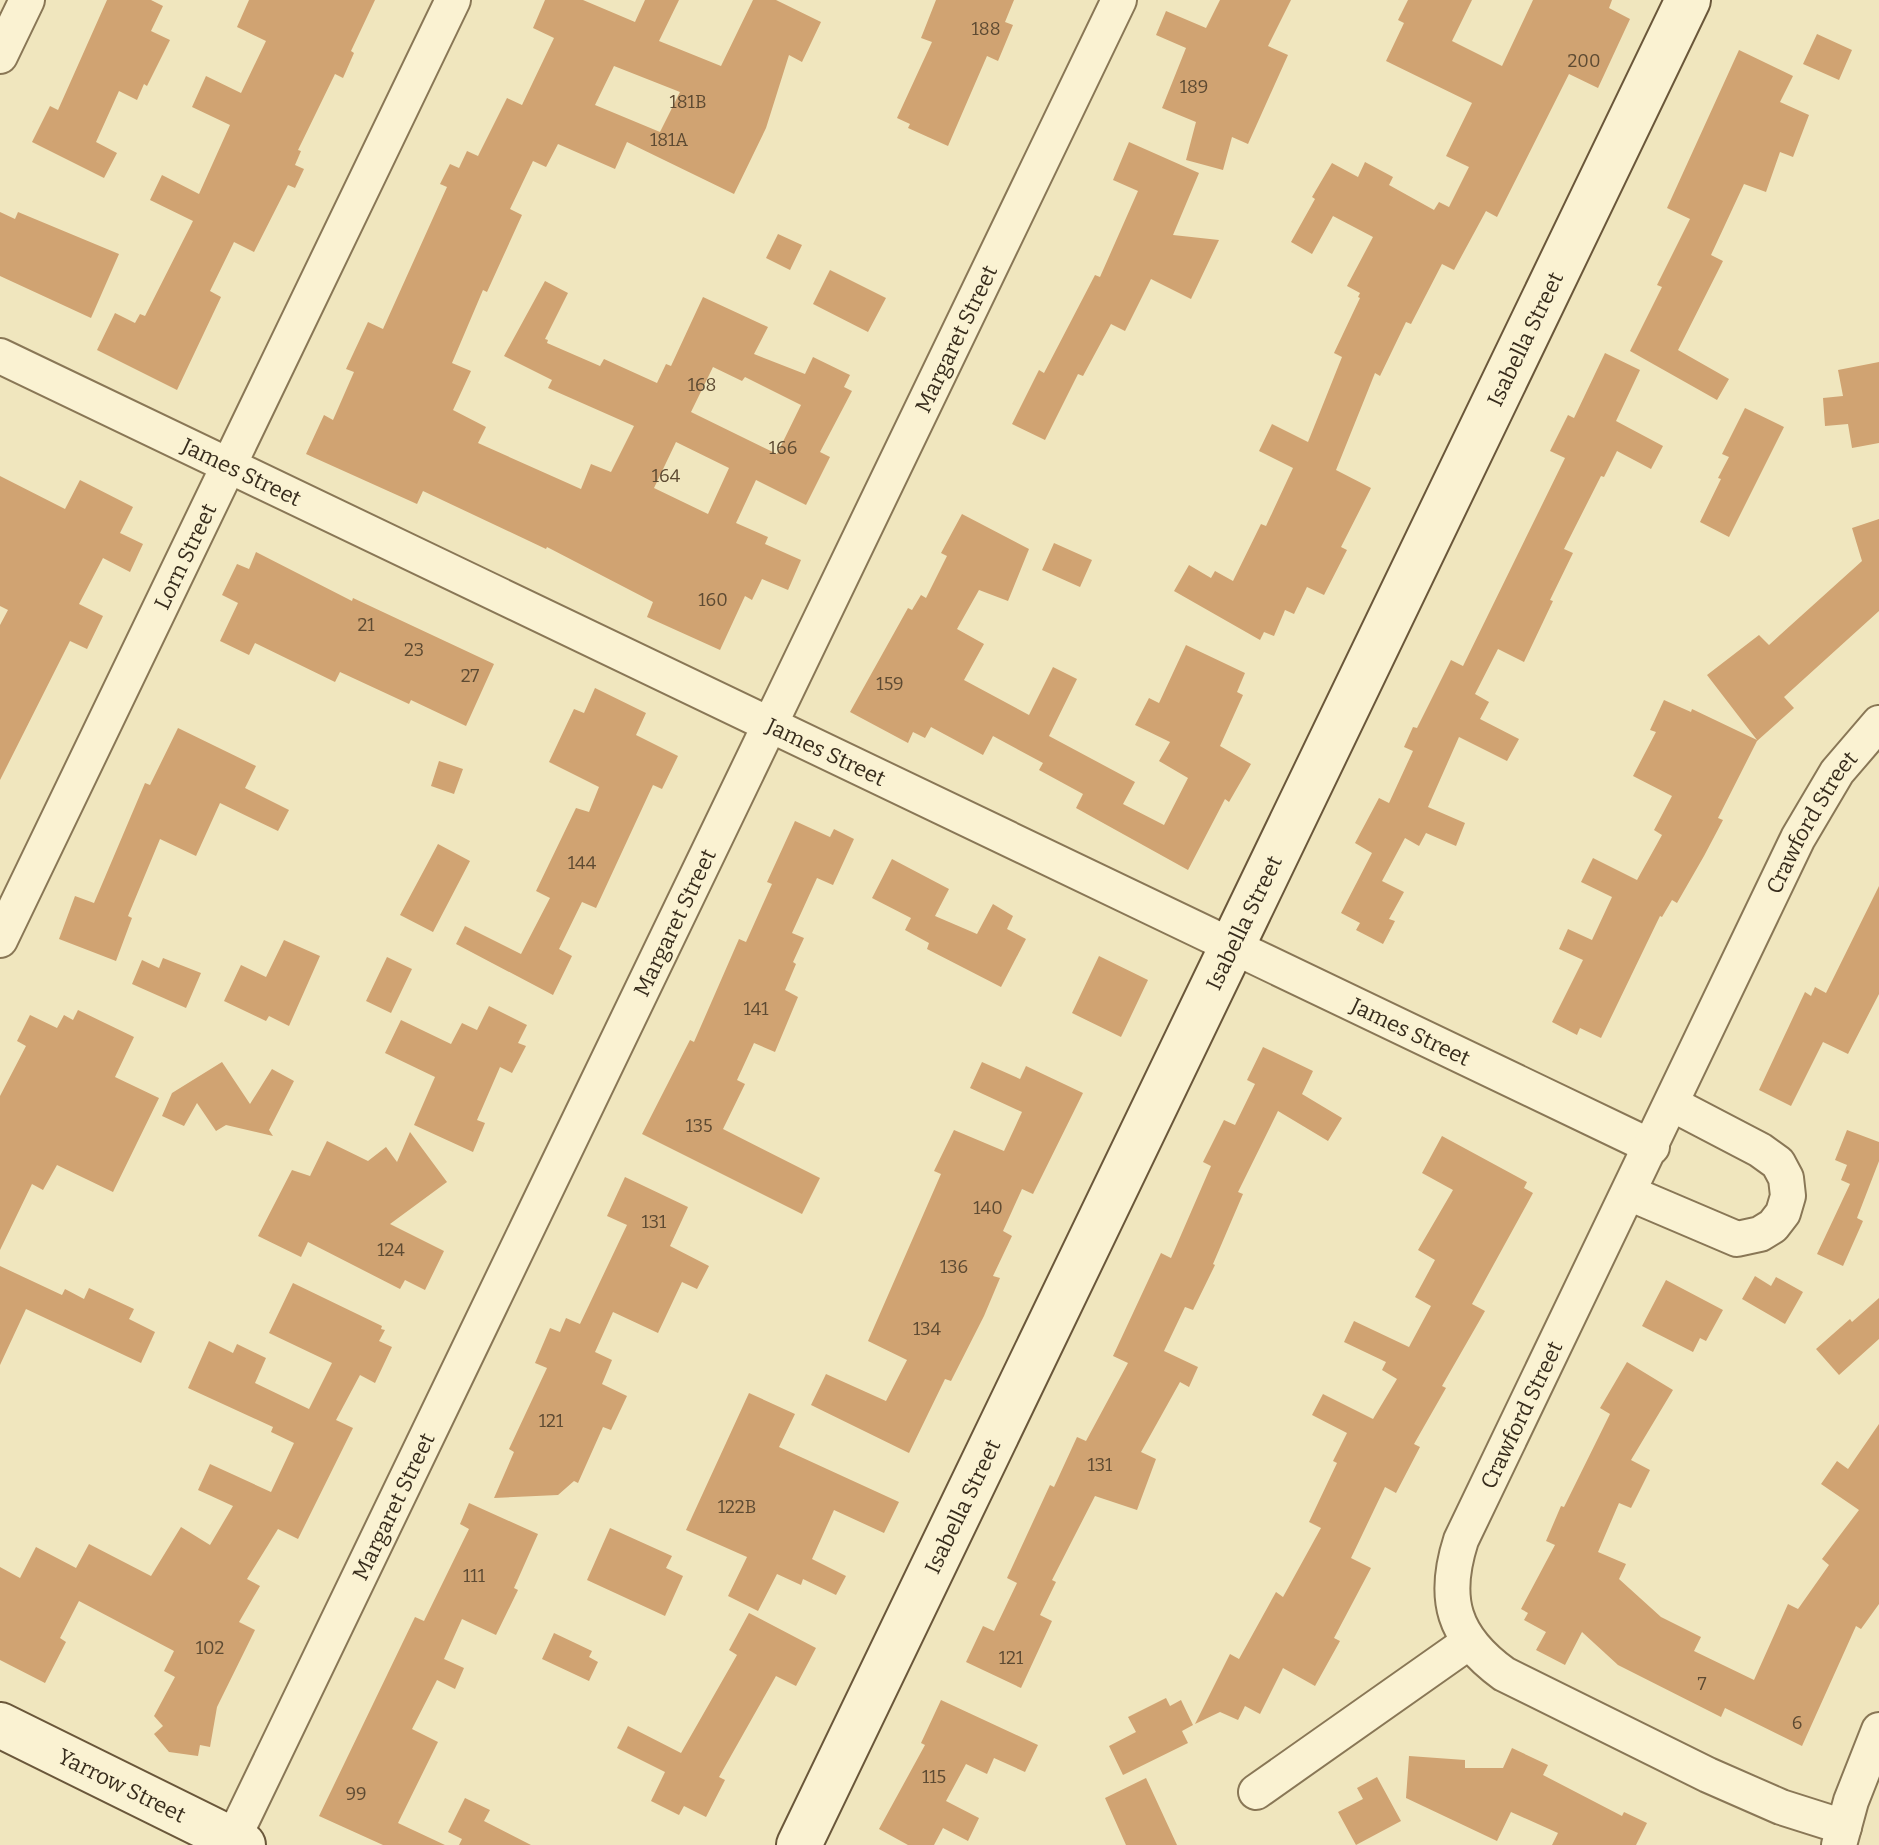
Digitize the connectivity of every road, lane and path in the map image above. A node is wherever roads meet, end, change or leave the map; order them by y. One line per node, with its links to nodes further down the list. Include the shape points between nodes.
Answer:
1 (27, 0): 5 (street)
2 (453, 0): 7 (street, Lorn Street)
3 (1119, 0): 9 (street, Margaret Street)
4 (1688, 0): 11 (street, Isabella Street)
5 (3, 43)
6 (0, 356): 7 (street, James Street)
7 (228, 466): 9 (street, James Street); 10 (street, Lorn Street)
8 (1879, 723): 12 (street, Crawford Street, via 1837,772 1804,826)
9 (769, 725): 11 (street, James Street); 20 (street, Margaret Street)
10 (0, 940)
11 (1232, 948): 13 (street, James Street); 21 (street, Isabella Street)
12 (1672, 1104): 13 (street, Crawford Street); 14 (street, via 1778,1163 1788,1196 1783,1213 1760,1234 1737,1239)
13 (1652, 1147): 14 (street, Crawford Street)
14 (1629, 1193): 15 (street, Crawford Street, via 1461,1540 1451,1593)
15 (1469, 1642): 18 (street); 19 (street, Crawford Street, via 1482,1658 1530,1688)
16 (0, 1725): 20 (street, Yarrow Street)
17 (1879, 1730): 19 (street)
18 (1256, 1792)
19 (1842, 1836)
20 (235, 1843)
21 (799, 1845)

